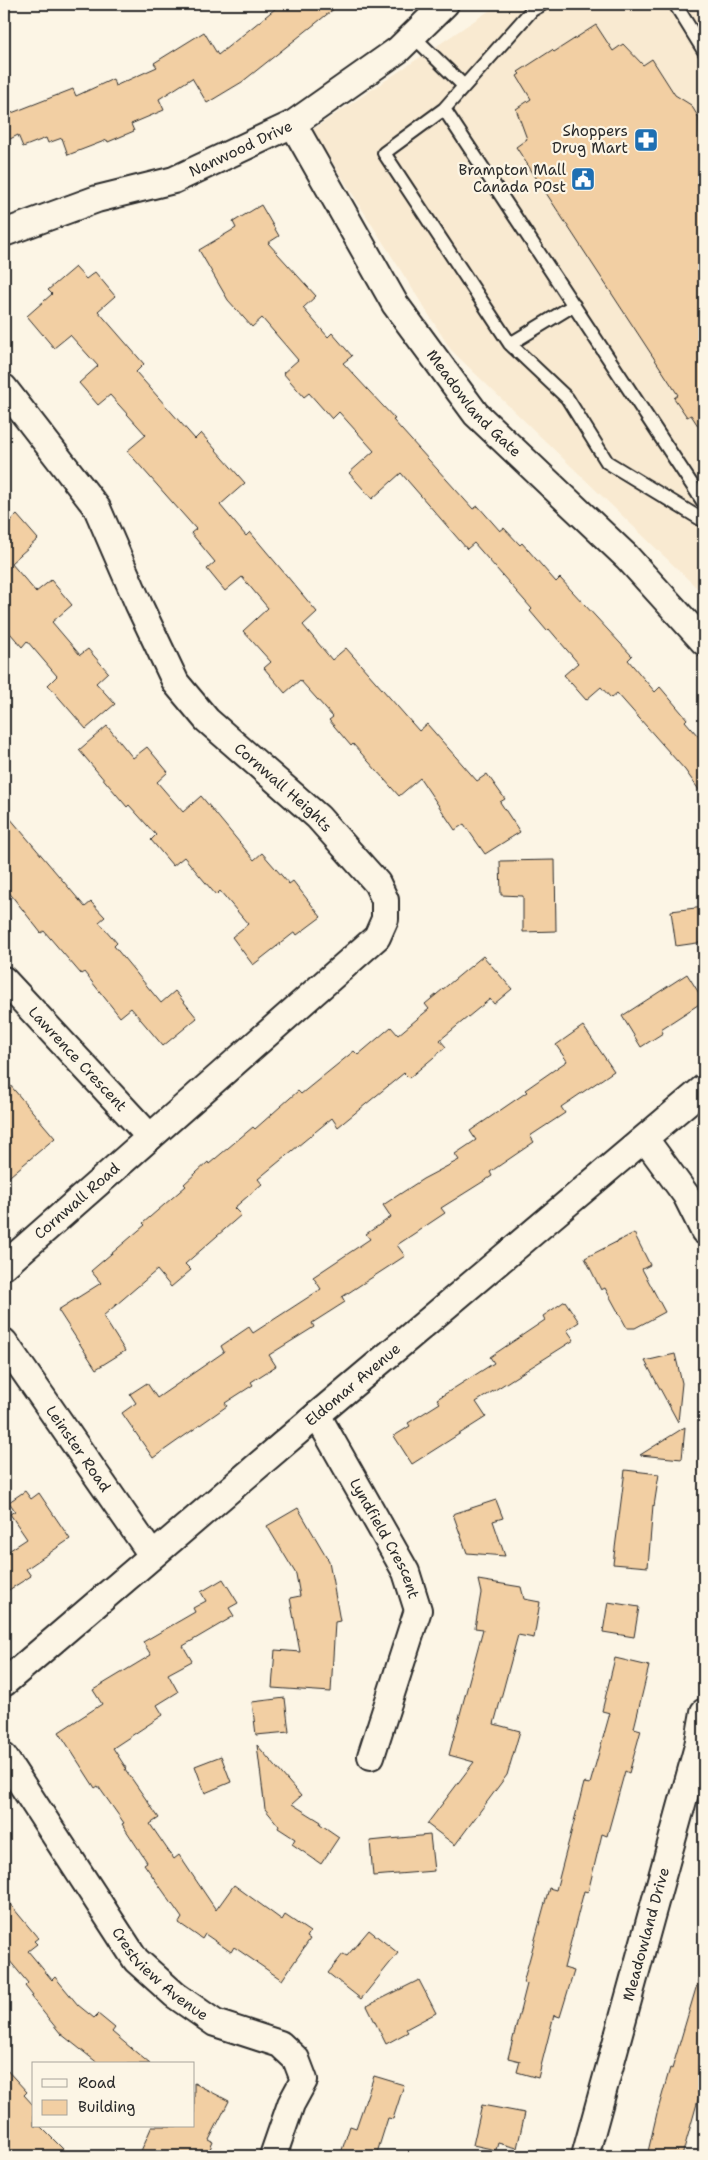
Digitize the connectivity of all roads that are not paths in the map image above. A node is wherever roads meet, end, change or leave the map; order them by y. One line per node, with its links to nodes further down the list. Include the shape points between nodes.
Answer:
1 (445, 4): 4 (street, Nanwood Drive)
2 (543, 4): 6 (lane, via 532,10)
3 (675, 4): 5 (lane)
4 (412, 36): 6 (lane); 8 (street, Nanwood Drive, via 398,50)
5 (704, 51)
6 (464, 86): 7 (lane)
7 (444, 109): 10 (lane); 11 (lane, via 384,153)
8 (294, 124): 9 (street, Nanwood Drive, via 174,180 97,199); 15 (street, Meadowland Gate, via 395,304 476,414 627,557)
9 (4, 233)
10 (574, 306): 11 (lane); 13 (lane)
11 (510, 344): 14 (lane, via 567,398 607,462)
12 (4, 388): 18 (street, Cornwall Heights, via 97,508 176,683 207,720 318,817 377,883 385,900 385,920 378,937)
13 (704, 503)
14 (704, 521)
15 (704, 642)
16 (4, 980): 18 (street, Lawrence Crescent)
17 (704, 1088): 19 (street, Eldomar Avenue)
18 (150, 1137): 21 (street, Cornwall Road)
19 (645, 1139): 20 (street, via 686,1195); 23 (street, Eldomar Avenue)
20 (704, 1231)
21 (4, 1266)
22 (4, 1342): 24 (street, Leinster Road)
23 (317, 1415): 24 (street, Eldomar Avenue); 27 (street, Lyndfield Crescent, via 406,1572 418,1610)
24 (152, 1555): 25 (street, Eldomar Avenue)
25 (4, 1683)
26 (704, 1712): 30 (street, Meadowland Drive, via 698,1746)
27 (371, 1756)
28 (4, 1757): 29 (street, Crestview Avenue, via 136,1960 175,1995 215,2023 280,2044 296,2059 304,2080 291,2104)
29 (273, 2156)
30 (585, 2156)

